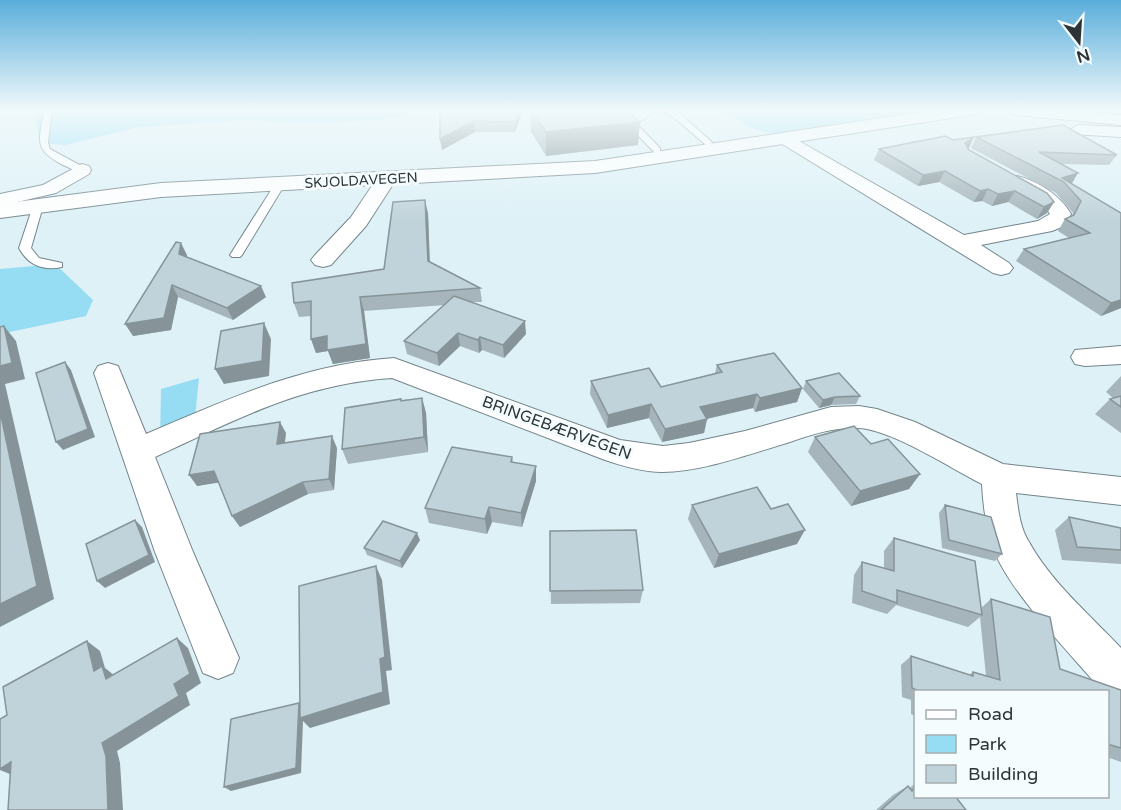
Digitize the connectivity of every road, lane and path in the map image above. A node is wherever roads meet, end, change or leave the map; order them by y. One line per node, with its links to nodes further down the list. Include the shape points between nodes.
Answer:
1 (45, 148): 6 (lane)
2 (655, 148): 5 (lane)
3 (721, 148): 8 (main road, SKJOLDAVEGEN, via 595,167)
4 (802, 148): 13 (street)
5 (657, 150)
6 (82, 170): 10 (street, via 49,189)
7 (1000, 172): 13 (street, via 1048,200 1061,214 1044,226)
8 (387, 178): 9 (main road, SKJOLDAVEGEN); 15 (street, via 354,227)
9 (280, 184): 11 (main road, SKJOLDAVEGEN, via 161,190); 14 (lane)
10 (0, 200)
11 (38, 206): 12 (main road, SKJOLDAVEGEN); 16 (lane, via 25,248 34,262)
12 (0, 211)
13 (961, 242): 17 (street)
14 (236, 255)
15 (323, 260)
16 (58, 265)
17 (1000, 268)
18 (1121, 355): 19 (street)
19 (1085, 357)
20 (108, 373): 21 (street)
21 (138, 452): 22 (street, BRINGEBÆRVEGEN, via 299,383 340,372 394,368 616,452 640,457 689,456 831,418 859,417 904,430); 24 (street)
22 (998, 477): 23 (street, BRINGEBÆRVEGEN); 25 (street, via 1001,513 1012,549 1040,588)
23 (1121, 490)
24 (218, 658)
25 (1121, 680)

